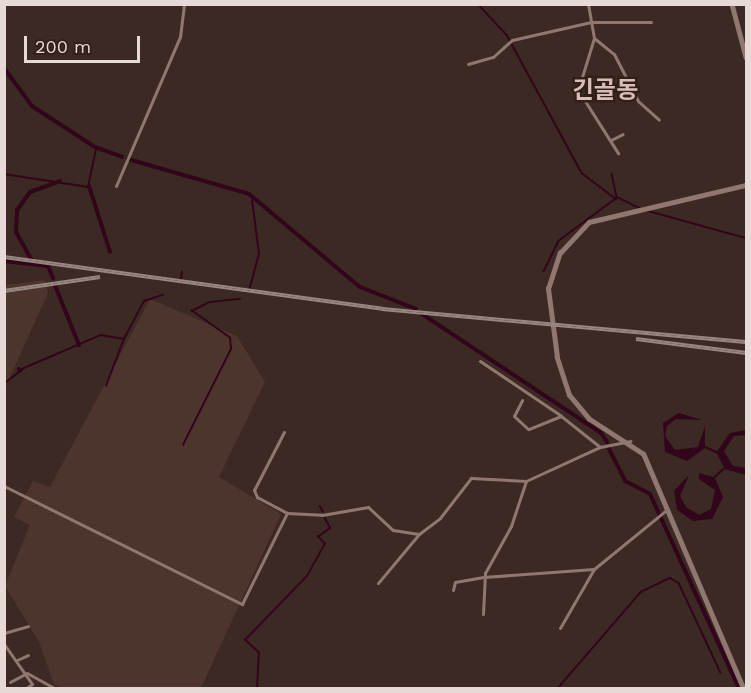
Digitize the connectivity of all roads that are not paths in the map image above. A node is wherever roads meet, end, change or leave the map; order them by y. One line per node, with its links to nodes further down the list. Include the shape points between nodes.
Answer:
1 (588, 4): 4 (street)
2 (732, 4): 7 (main road)
3 (184, 5): 14 (street, via 180,36)
4 (591, 22): 5 (street); 6 (street); 8 (street, via 512,40 493,57)
5 (651, 22)
6 (594, 38): 9 (street, via 614,54 639,101); 11 (street, via 578,90)
7 (747, 57)
8 (468, 64)
9 (659, 120)
10 (624, 134): 11 (street)
11 (611, 140): 12 (street)
12 (618, 153)
13 (747, 185): 19 (main road, via 596,219 573,235 553,268 549,299 564,384 589,419)
14 (116, 186)
15 (480, 361): 17 (street)
16 (522, 400): 17 (street, via 514,416 528,429)
17 (561, 416): 20 (street)
18 (284, 432): 24 (street, via 254,493)
19 (630, 441): 20 (street); 23 (main road, via 643,454)
20 (600, 447): 21 (street)
21 (525, 482): 25 (street, via 471,478 440,518); 27 (street, via 512,526)
22 (4, 486): 24 (street, via 242,604)
23 (665, 511): 26 (street); 41 (main road)
24 (287, 513): 25 (street, via 322,515 365,506 393,530)
25 (419, 534): 28 (street)
26 (594, 569): 27 (street); 32 (street)
27 (484, 577): 29 (street, via 455,582); 30 (street)
28 (378, 583)
29 (453, 590)
30 (483, 614)
31 (28, 626): 33 (street)
32 (560, 628)
33 (4, 633)
34 (4, 644): 36 (street)
35 (28, 655): 36 (street)
36 (16, 660): 37 (street)
37 (27, 674): 38 (street); 39 (street, via 32,684); 40 (street)
38 (10, 682)
39 (26, 688)
40 (54, 688)
41 (743, 688)

